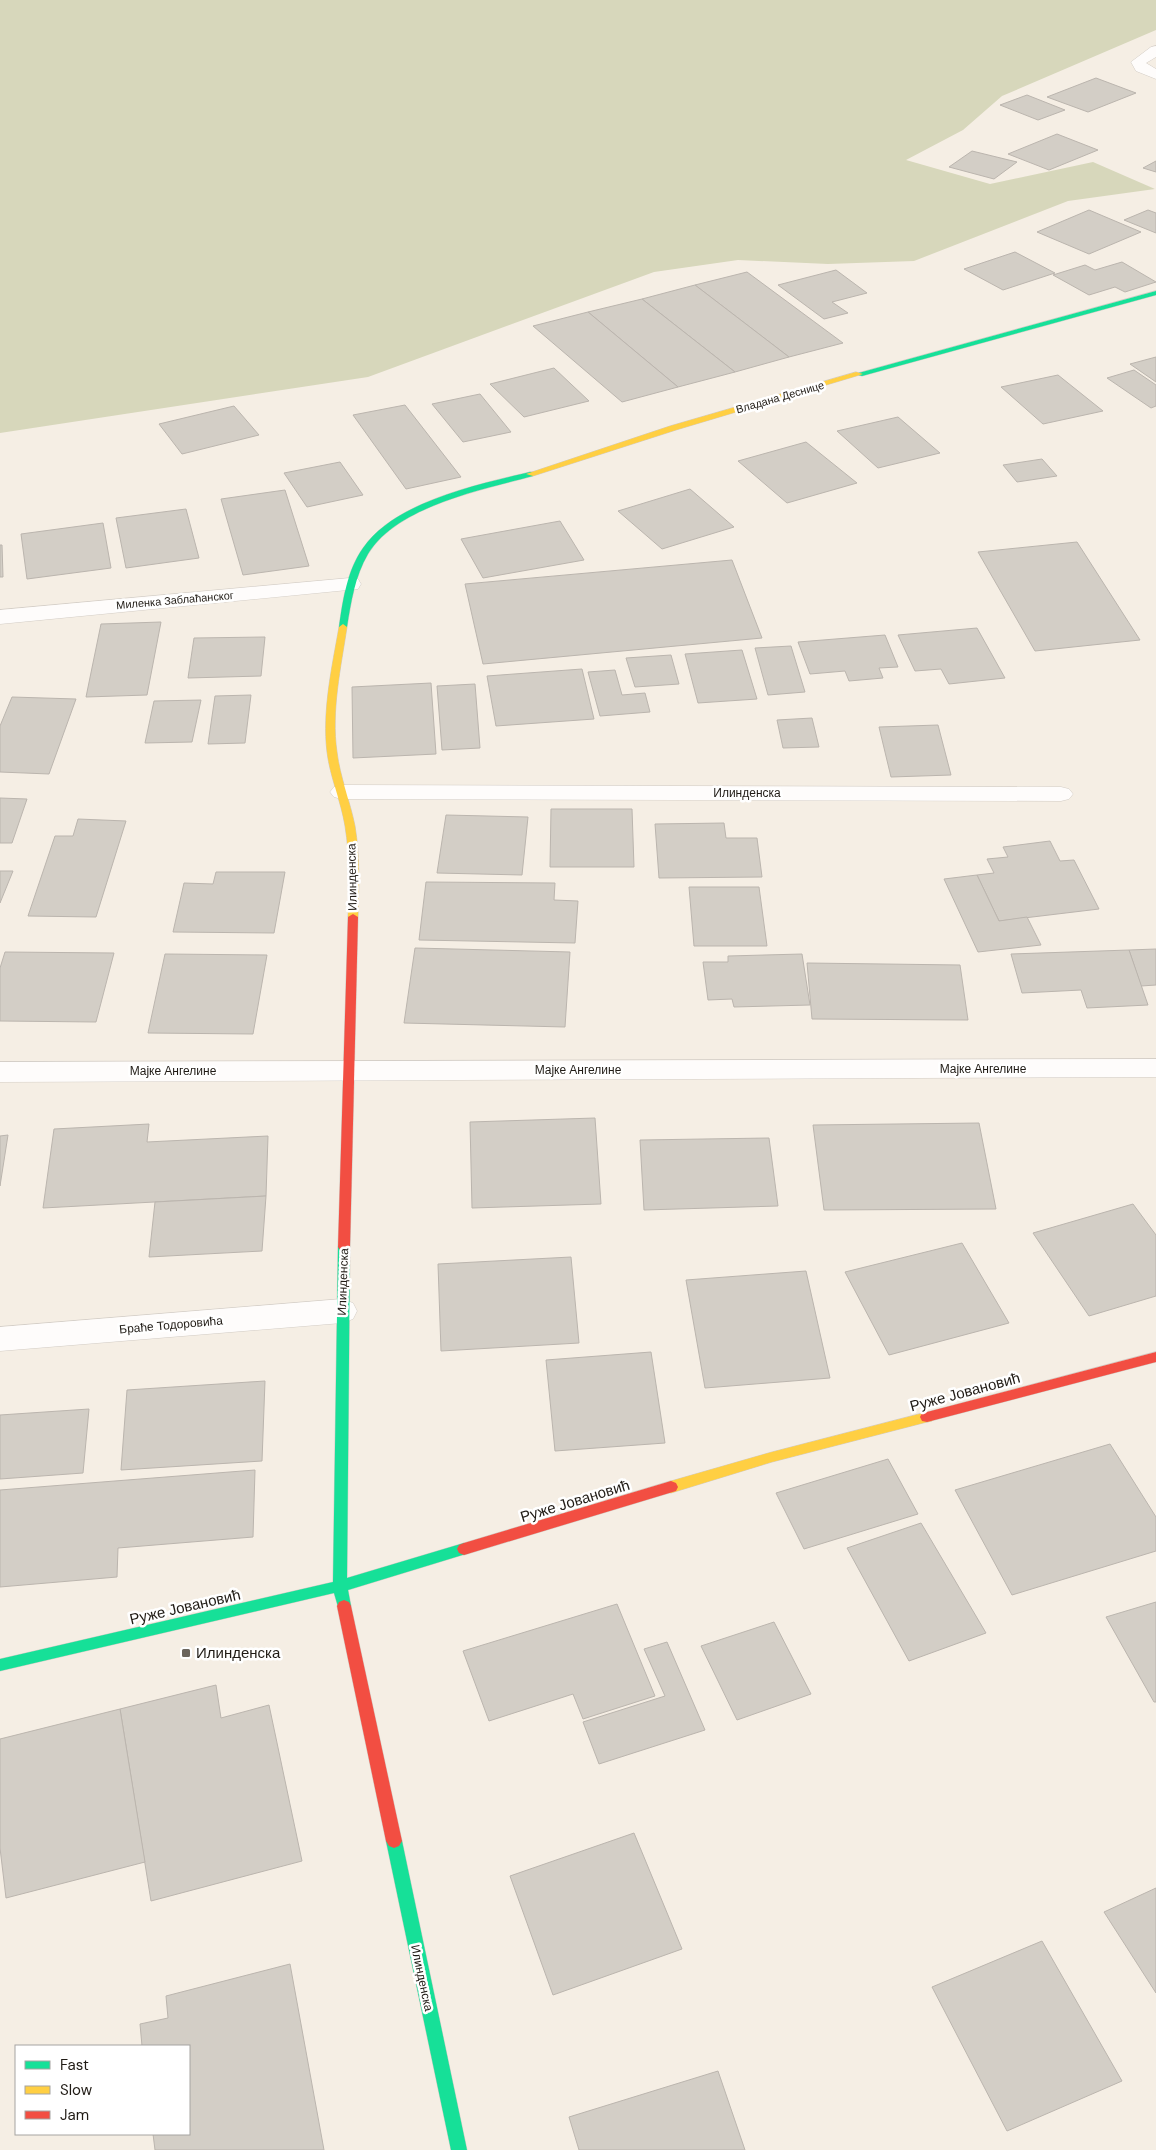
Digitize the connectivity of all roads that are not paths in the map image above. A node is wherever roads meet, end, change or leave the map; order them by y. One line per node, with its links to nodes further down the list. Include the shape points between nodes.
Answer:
1 (1156, 50): 2 (street, via 1138,62 1141,68)
2 (1156, 75)
3 (1156, 293): 4 (street, Владана Деснице, via 673,428)
4 (407, 514): 5 (street, Илинденска, via 375,537)
5 (350, 584): 6 (street, Миленка Заблаћанског); 7 (street, Илинденска, via 335,676 331,741)
6 (0, 618)
7 (342, 792): 8 (street, Илинденска); 10 (street, Илинденска, via 350,827 354,875)
8 (1061, 794)
9 (1156, 1068): 10 (street, Мајке Ангелине)
10 (349, 1070): 11 (street, Мајке Ангелине); 12 (street, Илинденска)
11 (0, 1072)
12 (342, 1311): 13 (street, Браће Тодоровића); 15 (street, Илинденска)
13 (0, 1339)
14 (1156, 1357): 15 (street, Руже Јовановић, via 772,1457)
15 (340, 1586): 16 (street, Руже Јовановић); 17 (street, Илинденска)
16 (0, 1665)
17 (459, 2150)

